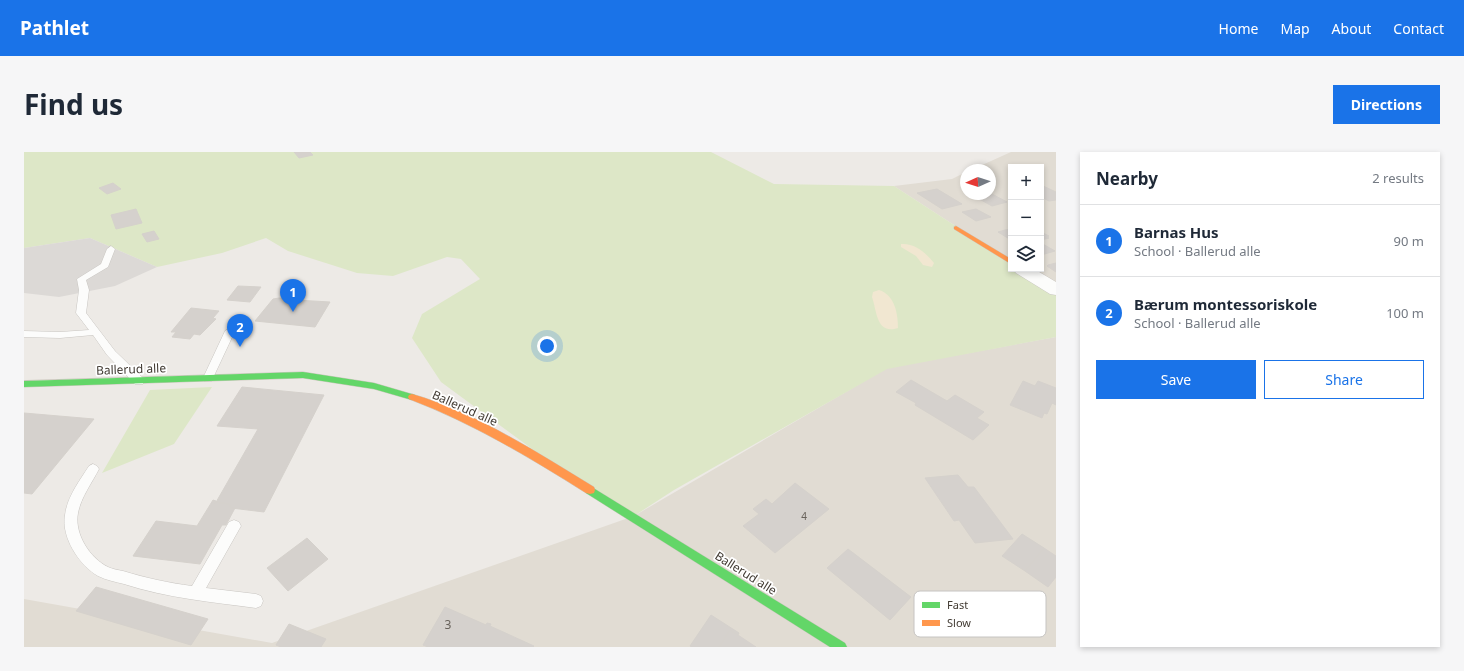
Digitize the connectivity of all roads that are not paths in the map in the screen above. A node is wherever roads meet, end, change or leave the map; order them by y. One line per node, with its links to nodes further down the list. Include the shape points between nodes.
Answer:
1 (956, 228): 3 (street)
2 (111, 250): 7 (lane, via 105,265 81,279 84,290 81,313)
3 (1008, 260)
4 (1027, 272): 5 (street)
5 (1056, 290)
6 (230, 331): 9 (lane)
7 (95, 332): 8 (lane, via 49,336); 10 (lane)
8 (24, 334)
9 (208, 378): 10 (street, Ballerud alle); 16 (street, Ballerud alle, via 303,375 324,378 396,392 452,413 506,441 634,516)
10 (139, 381): 11 (street, Ballerud alle)
11 (24, 384)
12 (93, 469): 14 (lane, via 80,490 70,518 83,553 101,570 134,582)
13 (234, 526): 14 (lane)
14 (196, 593): 15 (lane)
15 (256, 601)
16 (841, 647)

